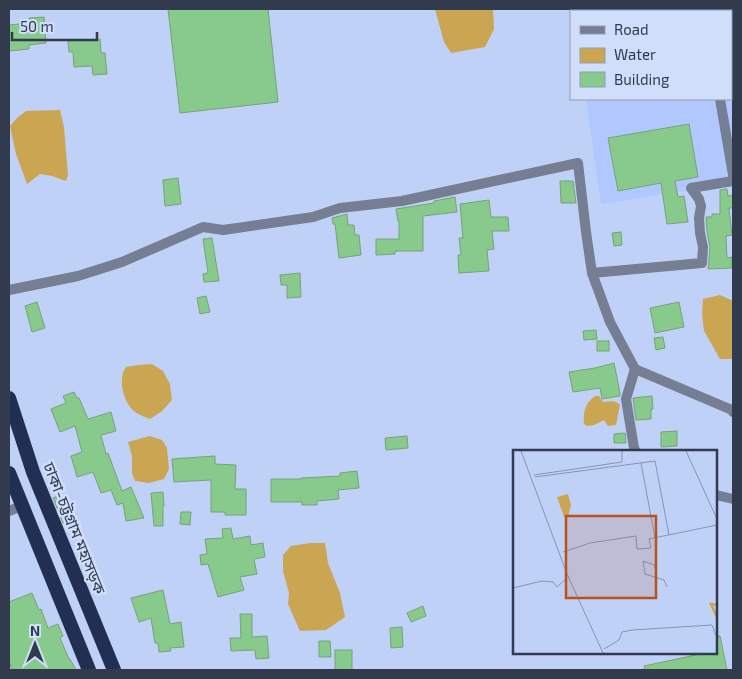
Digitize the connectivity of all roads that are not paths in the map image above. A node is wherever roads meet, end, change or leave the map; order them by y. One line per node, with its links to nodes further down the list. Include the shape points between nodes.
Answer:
1 (720, 100): 2 (street)
2 (733, 175)
3 (733, 181): 4 (street, via 691,188 700,199 702,263)
4 (592, 273): 5 (street, via 578,163 402,201 340,208 313,217 223,230 203,227 122,262 78,276); 6 (street, via 610,322)
5 (9, 290)
6 (635, 369): 8 (street); 9 (street, via 626,399)
7 (9, 398): 15 (highway, ঢাকা-চট্টগ্রাম মহাসড়ক, via 33,472)
8 (733, 412)
9 (635, 450)
10 (9, 473): 13 (highway)
11 (717, 495): 12 (street)
12 (733, 499)
13 (15, 508): 14 (highway)
14 (89, 670)
15 (114, 670)

